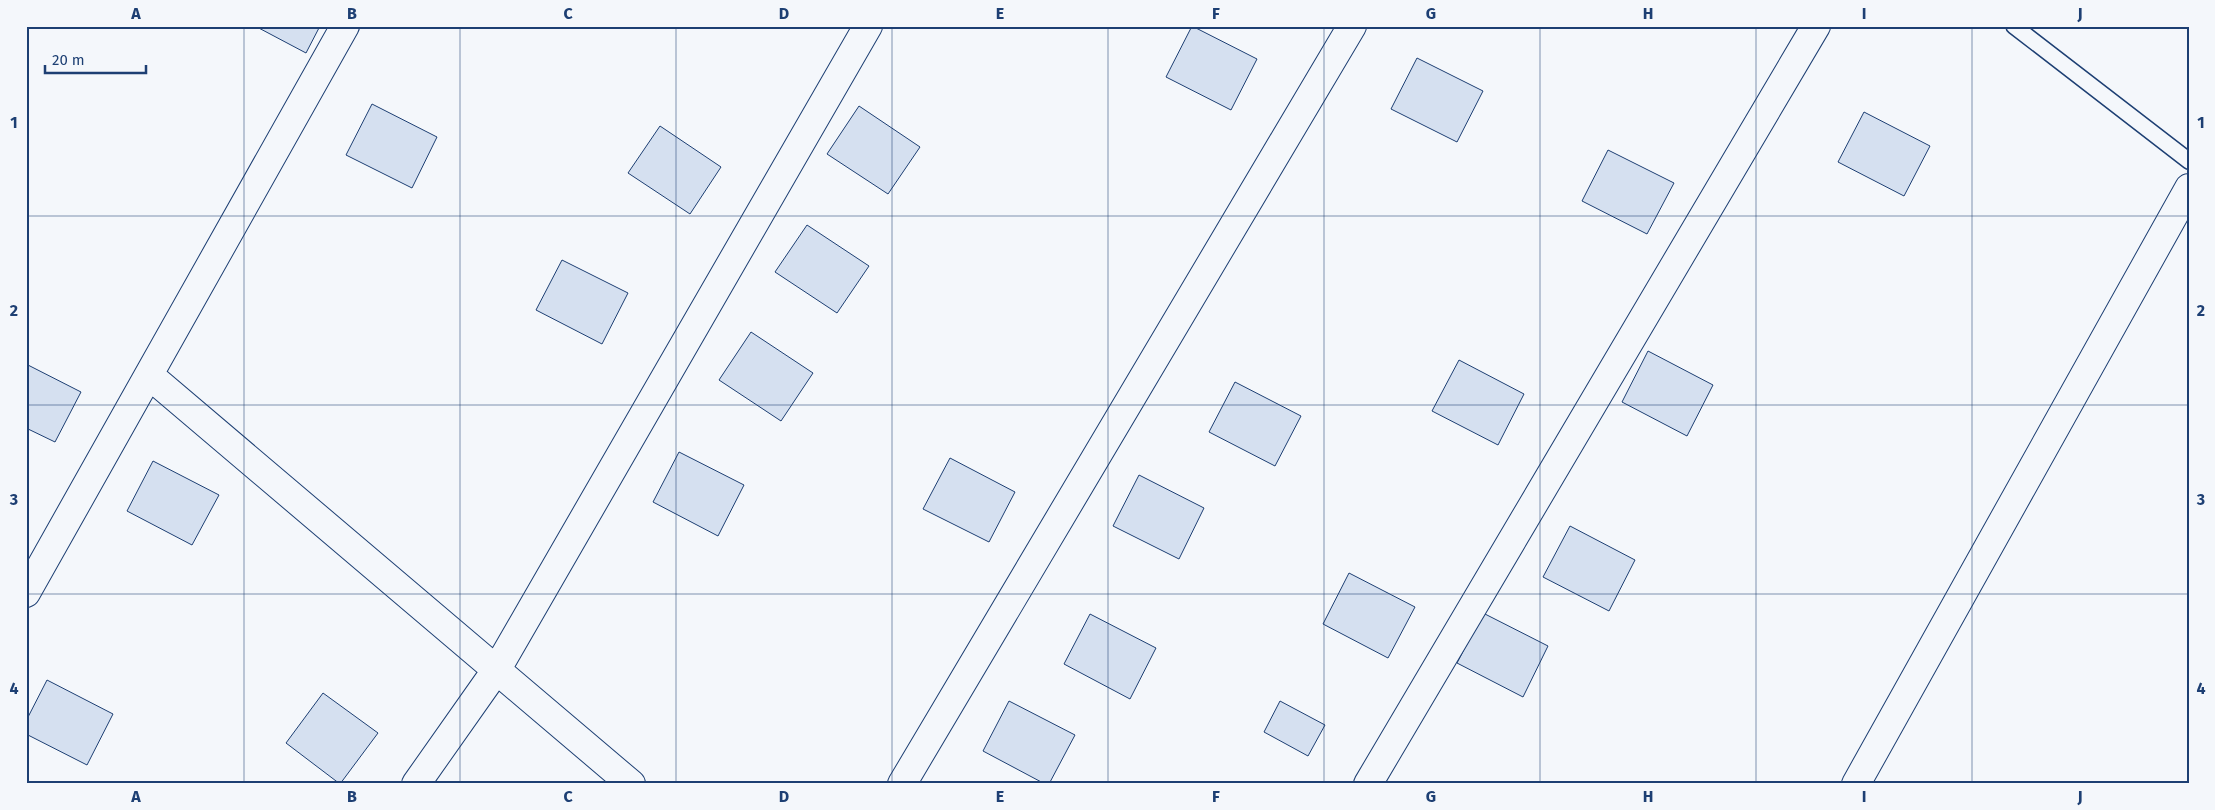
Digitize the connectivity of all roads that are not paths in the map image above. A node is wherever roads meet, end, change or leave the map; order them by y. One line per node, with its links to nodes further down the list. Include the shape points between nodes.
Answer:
1 (345, 26): 8 (street)
2 (868, 26): 10 (street)
3 (1352, 26): 13 (street)
4 (1816, 26): 14 (street)
5 (2014, 26): 6 (lane)
6 (2189, 161)
7 (2189, 188): 15 (street)
8 (149, 374): 9 (street); 10 (street)
9 (26, 593)
10 (497, 670): 11 (street); 12 (street)
11 (416, 784)
12 (631, 784)
13 (902, 784)
14 (1368, 784)
15 (1856, 784)

